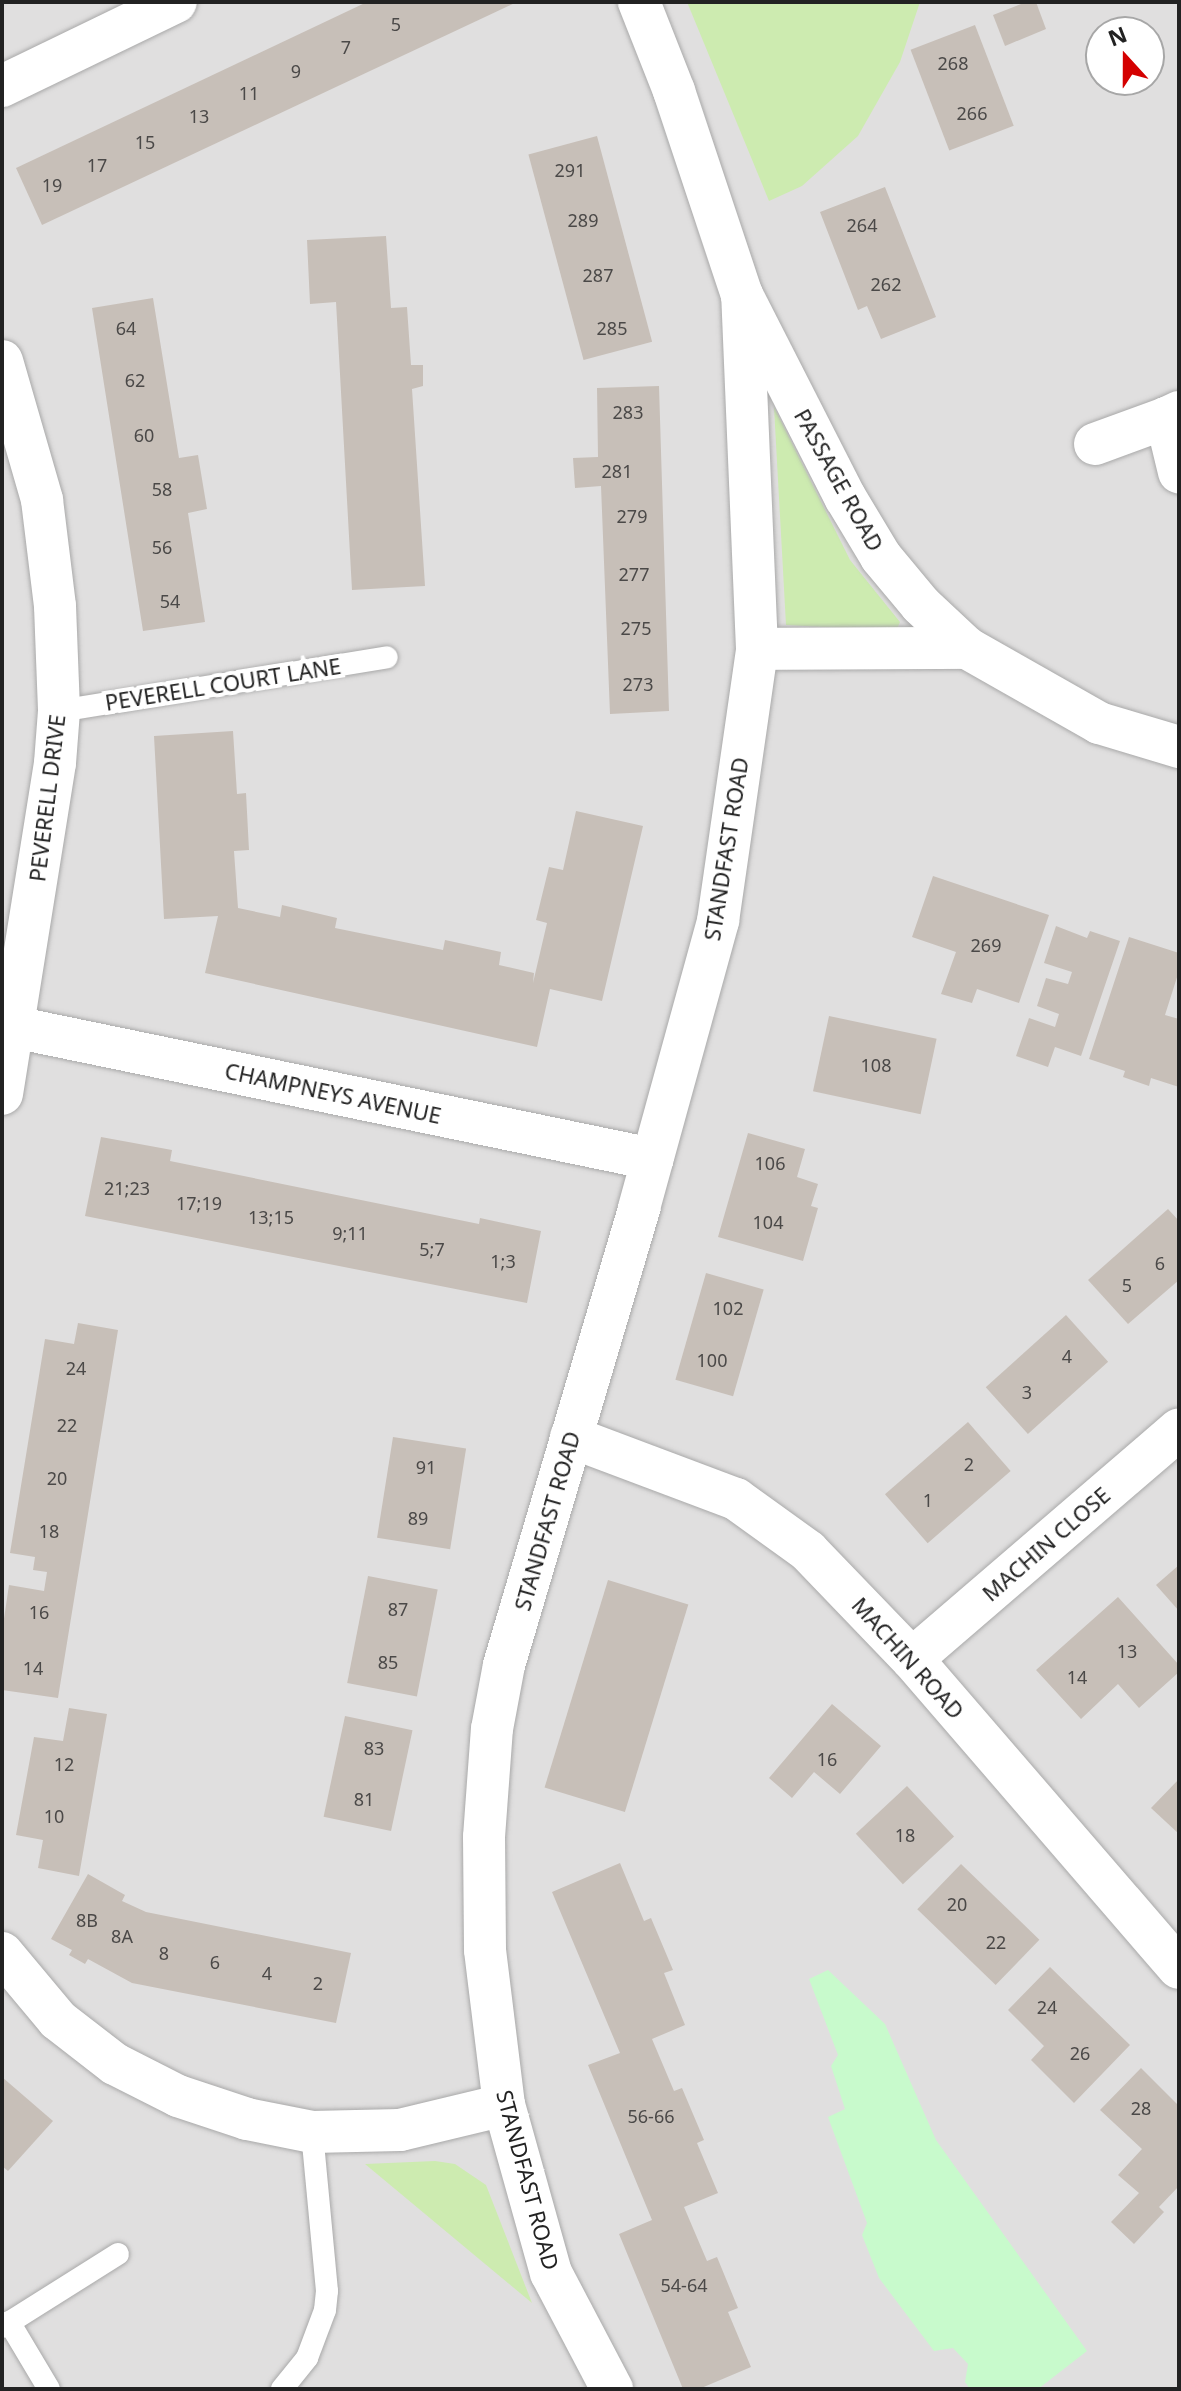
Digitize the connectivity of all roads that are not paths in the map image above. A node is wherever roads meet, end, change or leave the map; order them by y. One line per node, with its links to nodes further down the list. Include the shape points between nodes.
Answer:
1 (176, 2): 3 (street)
2 (639, 2): 4 (street, PASSAGE ROAD)
3 (2, 86)
4 (742, 295): 9 (street, PASSAGE ROAD, via 881,557); 10 (street, PASSAGE ROAD)
5 (2, 361): 12 (street, PEVERELL DRIVE, via 42,500 55,606)
6 (1172, 415): 7 (street); 8 (street)
7 (1095, 444)
8 (1179, 472)
9 (967, 648): 10 (street); 13 (street, PASSAGE ROAD, via 1099,723)
10 (757, 649): 16 (street, STANDFAST ROAD, via 718,921)
11 (387, 657): 12 (lane, PEVERELL COURT LANE)
12 (59, 711): 14 (street, PEVERELL DRIVE)
13 (1179, 747)
14 (14, 1027): 15 (street, PEVERELL DRIVE); 16 (street, CHAMPNEYS AVENUE)
15 (2, 1094)
16 (652, 1159): 18 (street, STANDFAST ROAD)
17 (1179, 1429): 19 (street, MACHIN CLOSE)
18 (571, 1437): 19 (street, MACHIN ROAD, via 736,1499 808,1551); 22 (street, STANDFAST ROAD, via 504,1665 492,1729 484,1837 485,1950)
19 (912, 1659): 21 (street, MACHIN ROAD)
20 (2, 1953): 23 (street, via 58,2020 115,2064 178,2096 247,2119)
21 (1179, 1968)
22 (504, 2105): 23 (street, via 400,2130); 28 (street, STANDFAST ROAD, via 551,2273)
23 (312, 2132): 27 (lane, via 325,2310 307,2358)
24 (118, 2254): 25 (lane)
25 (6, 2325): 26 (lane)
26 (49, 2389)
27 (282, 2389)
28 (612, 2389)

